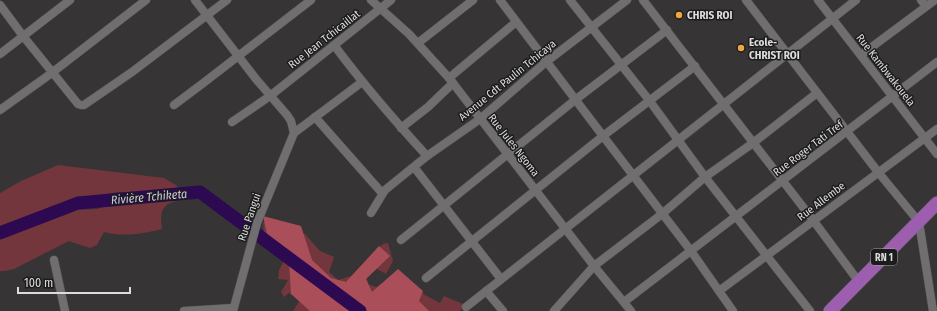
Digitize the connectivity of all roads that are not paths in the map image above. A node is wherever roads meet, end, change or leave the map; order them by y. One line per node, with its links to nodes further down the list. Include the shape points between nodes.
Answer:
1 (70, 0): 25 (street)
2 (146, 0): 36 (street)
3 (195, 0): 20 (street)
4 (227, 0): 20 (street)
5 (311, 0): 30 (street)
6 (371, 0): 19 (street, Rue Jules Ngoma)
7 (391, 0): 19 (street, Rue Jean Tchicaillat)
8 (473, 0): 26 (street)
9 (500, 0): 22 (street)
10 (570, 0): 23 (street)
11 (627, 0): 23 (street, Avenue Cdt Paulin Tchicaya)
12 (643, 0): 24 (street)
13 (746, 0): 28 (street)
14 (818, 0): 21 (street, Rue Kambwakouela)
15 (856, 0): 21 (street)
16 (935, 0): 17 (street)
17 (924, 3): 31 (street)
18 (0, 5): 25 (street)
19 (380, 8): 26 (street, Rue Jules Ngoma); 27 (street, Rue Jean Tchicaillat)
20 (207, 15): 30 (street); 36 (street, via 84,105 78,104)
21 (832, 18): 28 (street); 31 (street, Rue Kambwakouela)
22 (516, 22): 32 (street); 37 (street)
23 (590, 27): 32 (street, Avenue Cdt Paulin Tchicaya); 34 (street)
24 (667, 30): 34 (street); 35 (street)
25 (23, 36): 29 (street); 36 (street)
26 (418, 43): 37 (street, Rue Jules Ngoma)
27 (334, 45): 38 (street); 41 (street, Rue Jean Tchicaillat)
28 (786, 53): 39 (street); 44 (street)
29 (0, 54)
30 (239, 55): 41 (street); 45 (street)
31 (861, 55): 40 (street, Rue Kambwakouela)
32 (546, 62): 42 (street); 48 (street, Avenue Cdt Paulin Tchicaya)
33 (937, 62): 40 (street, Rue Roger Tati Tref)
34 (621, 65): 42 (street); 43 (street)
35 (694, 66): 43 (street); 44 (street)
36 (52, 72): 46 (street)
37 (451, 80): 48 (street, Rue Jules Ngoma); 50 (street, via 428,107)
38 (362, 82): 47 (street); 50 (street)
39 (817, 93): 52 (street); 57 (street)
40 (892, 95): 52 (street, Rue Roger Tati Tref); 55 (street, Rue Kambwakouela)
41 (270, 96): 49 (street, Rue Jean Tchicaillat); 53 (street, via 291,121)
42 (575, 100): 54 (street); 59 (street)
43 (649, 100): 54 (street); 56 (street)
44 (724, 104): 56 (street); 57 (street)
45 (174, 105)
46 (0, 110)
47 (315, 117): 53 (street); 67 (street)
48 (480, 119): 59 (street, Rue Jules Ngoma); 60 (street, Avenue Cdt Paulin Tchicaya)
49 (232, 122)
50 (401, 128): 60 (street)
51 (937, 129): 55 (street, Rue Allembe)
52 (848, 131): 62 (street); 65 (street, Rue Roger Tati Tref)
53 (294, 133): 89 (street, Rue Pangui, via 257,224)
54 (603, 136): 63 (street); 66 (street)
55 (925, 138): 58 (street, Rue Kambwakouela); 62 (street, Rue Allembe)
56 (678, 139): 63 (street); 64 (street)
57 (753, 143): 64 (street); 65 (street)
58 (937, 154)
59 (508, 155): 66 (street, Rue Jules Ngoma); 69 (street)
60 (427, 156): 61 (street, Avenue Cdt Paulin Tchicaya)
61 (414, 167): 67 (street, Avenue Cdt Paulin Tchicaya); 69 (street)
62 (878, 172): 73 (street, Rue Allembe); 74 (street)
63 (633, 176): 71 (street); 75 (street)
64 (705, 177): 71 (street); 72 (street)
65 (782, 181): 72 (street, Rue Roger Tati Tref); 73 (street)
66 (536, 191): 75 (street, Rue Jules Ngoma); 77 (street)
67 (382, 193): 70 (street, Avenue Cdt Paulin Tchicaya)
68 (937, 203): 74 (highway, RN 1)
69 (445, 205): 76 (street); 77 (street)
70 (371, 213)
71 (662, 214): 78 (street); 81 (street)
72 (736, 216): 78 (street, Rue Roger Tati Tref); 79 (street)
73 (813, 220): 79 (street, Rue Allembe); 84 (street)
74 (919, 222): 84 (highway, RN 1); 98 (street)
75 (565, 228): 81 (street, Rue Jules Ngoma); 83 (street)
76 (401, 240)
77 (472, 242): 82 (street); 83 (street)
78 (691, 251): 86 (street); 87 (street, Rue Roger Tati Tref)
79 (768, 255): 86 (street, Rue Allembe); 96 (street)
80 (54, 260): 90 (street)
81 (594, 266): 87 (street, Rue Jules Ngoma); 93 (street)
82 (426, 278)
83 (501, 279): 85 (street)
84 (859, 282): 97 (highway, RN 1)
85 (486, 291): 88 (street); 92 (street)
86 (719, 291): 95 (street)
87 (624, 302): 94 (street, Rue Jules Ngoma)
88 (466, 307)
89 (233, 310): 91 (street)
90 (65, 311)
91 (184, 311)
92 (503, 311)
93 (554, 311)
94 (631, 311)
95 (733, 311)
96 (810, 311)
97 (830, 311)
98 (933, 311)

